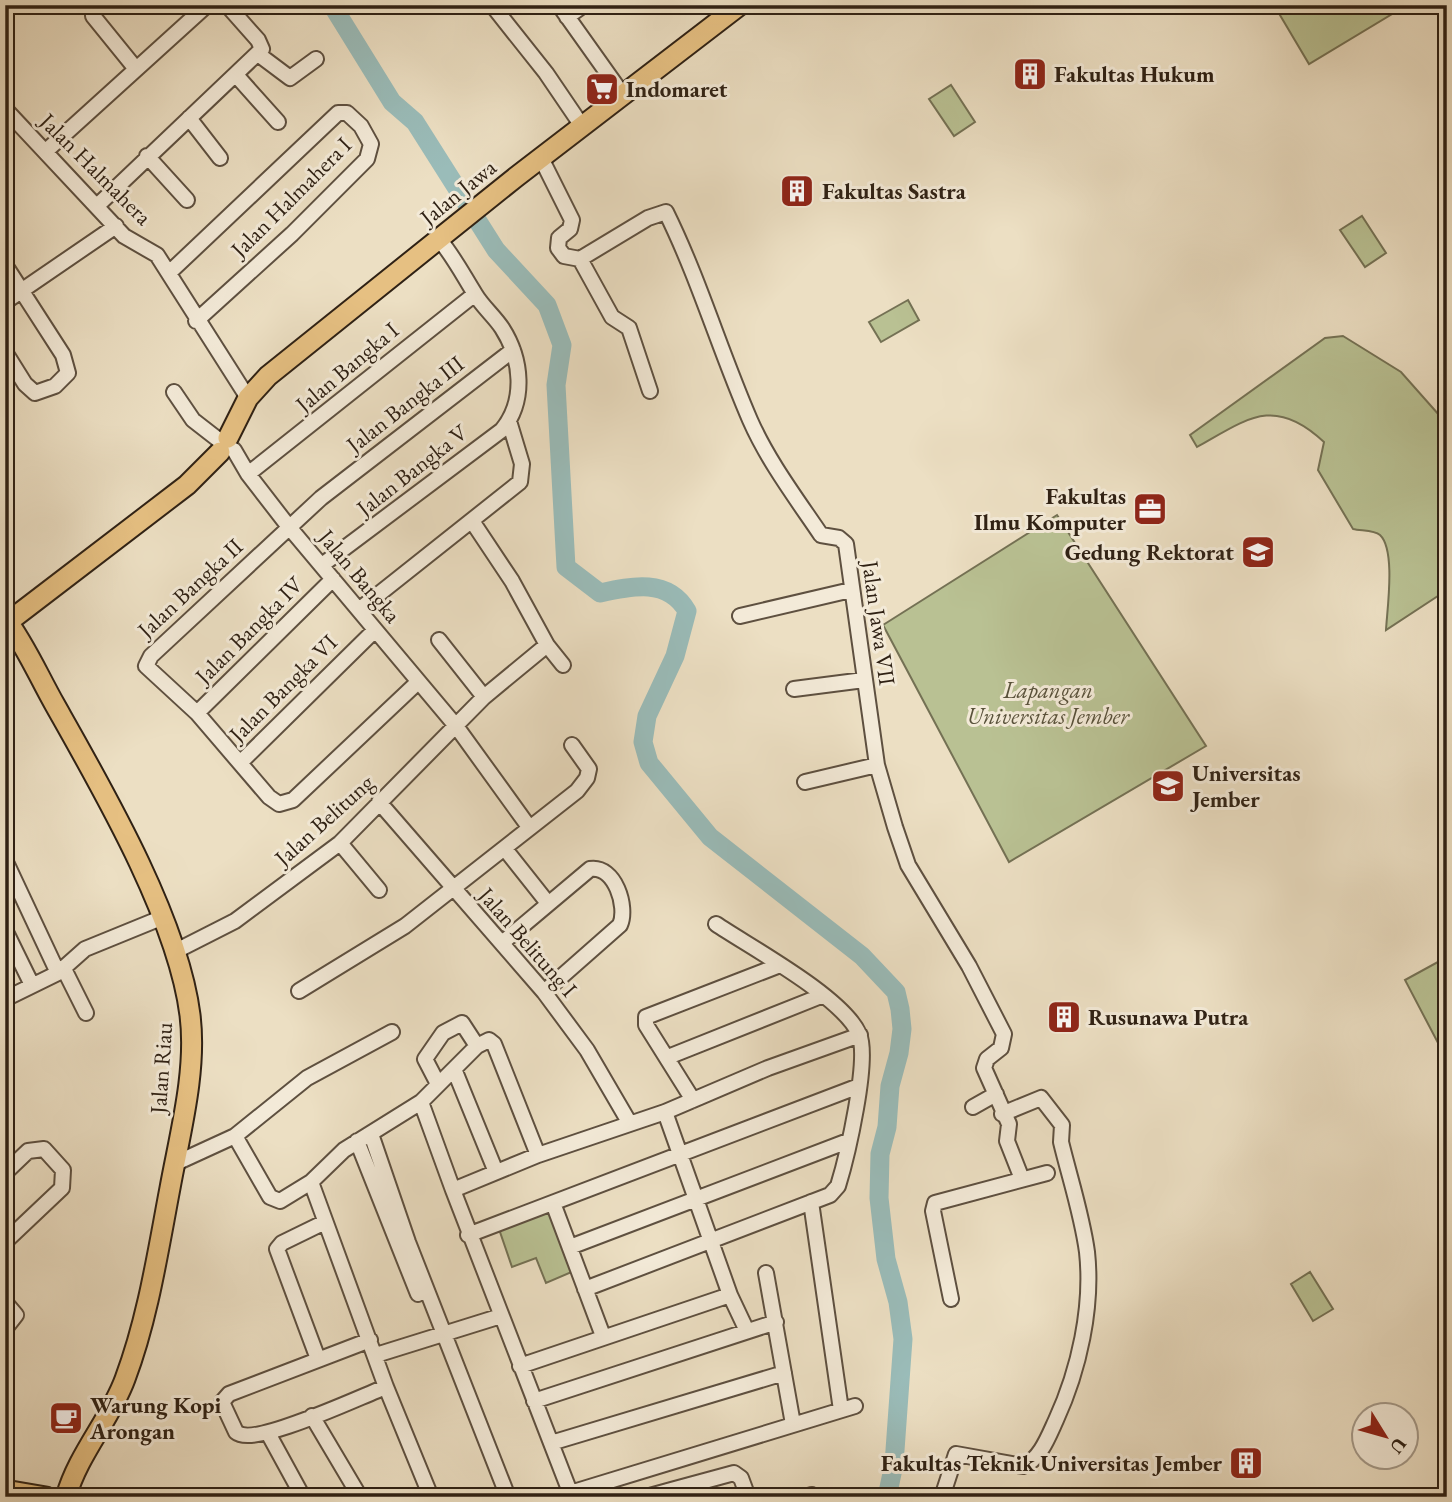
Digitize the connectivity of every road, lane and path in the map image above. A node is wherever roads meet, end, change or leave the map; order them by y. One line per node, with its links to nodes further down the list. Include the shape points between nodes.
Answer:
1 (207, 5): 10 (street)
2 (227, 5): 8 (street, via 258,40 262,49)
3 (492, 5): 16 (street)
4 (584, 5): 6 (street)
5 (740, 5): 12 (main road, Jalan Jawa)
6 (563, 11): 12 (street)
7 (93, 16): 10 (street)
8 (258, 54): 9 (street, via 290,78); 11 (street)
9 (316, 59)
10 (136, 69): 17 (street)
11 (236, 75): 14 (street); 15 (street)
12 (623, 95): 16 (main road, Jalan Jawa)
13 (5, 109): 17 (street, Jalan Halmahera)
14 (189, 118): 18 (street); 19 (street)
15 (278, 122)
16 (582, 126): 20 (main road, Jalan Jawa)
17 (46, 151): 22 (street, Jalan Halmahera)
18 (147, 156): 21 (street); 22 (street)
19 (220, 158)
20 (541, 158): 24 (main road, Jalan Jawa); 25 (street, via 572,220 558,248 564,256)
21 (187, 200)
22 (97, 205): 23 (street, Jalan Halmahera)
23 (116, 226): 27 (street, Jalan Halmahera, via 129,241 157,256); 28 (street)
24 (444, 235): 29 (street); 36 (main road, Jalan Jawa, via 268,376)
25 (580, 259): 34 (street, via 612,317 629,328); 44 (street, Jalan Jawa VII, via 666,212 692,266 710,324 751,421 821,534 846,544)
26 (5, 265): 28 (street)
27 (170, 272): 31 (street, Jalan Halmahera); 31 (street, Jalan Halmahera I, via 342,111 360,126 370,141 368,159)
28 (23, 289): 30 (street); 33 (street, via 63,355 68,373 55,386 35,393)
29 (475, 294): 32 (street); 39 (street, Jalan Bangka I)
30 (5, 302)
31 (196, 321): 36 (street, Jalan Halmahera)
32 (513, 350): 37 (street, Jalan Bangka V, via 517,400); 41 (street, Jalan Bangka III)
33 (5, 352)
34 (650, 391)
35 (174, 392): 38 (street, via 193,420)
36 (248, 398): 38 (main road, Jalan Jawa)
37 (509, 421): 40 (street, via 522,477 512,491); 42 (street, Jalan Bangka V)
38 (225, 445): 39 (street, Jalan Bangka); 47 (main road, Jalan Jawa, via 187,485)
39 (248, 474): 41 (street, Jalan Bangka)
40 (472, 521): 45 (street); 50 (street)
41 (289, 527): 42 (street, Jalan Bangka); 56 (street, Jalan Bangka II, via 147,662 149,672)
42 (322, 565): 43 (street, Jalan Bangka)
43 (333, 579): 45 (street, Jalan Bangka); 56 (street, Jalan Bangka IV)
44 (851, 590): 46 (street); 52 (street, Jalan Jawa VII)
45 (360, 609): 48 (street, Jalan Bangka)
46 (740, 616)
47 (7, 620): 70 (main road, Jalan Riau, via 108,803)
48 (375, 630): 53 (street, Jalan Bangka); 59 (street, Jalan Bangka VI)
49 (439, 640): 55 (street)
50 (547, 645): 51 (street); 55 (street, Jalan Belitung)
51 (563, 665)
52 (864, 680): 54 (street); 60 (street, Jalan Jawa VII)
53 (418, 682): 57 (street, Jalan Bangka); 59 (street, via 289,802 279,804 269,797)
54 (793, 690)
55 (484, 696): 57 (street, Jalan Belitung)
56 (197, 713): 59 (street, Jalan Bangka VI)
57 (456, 726): 62 (street, Jalan Belitung); 63 (street, Jalan Bangka)
58 (572, 746): 63 (street, via 588,764 587,778 577,792)
59 (241, 762)
60 (877, 765): 61 (street); 90 (street, Jalan Jawa VII, via 908,865 970,966 1004,1034 1002,1048 984,1066)
61 (805, 782)
62 (379, 802): 64 (street, Jalan Belitung); 67 (street, Jalan Belitung I)
63 (529, 827): 65 (street)
64 (340, 843): 68 (street); 74 (street, Jalan Belitung, via 235,921)
65 (505, 849): 67 (street); 69 (street)
66 (5, 860): 76 (street)
67 (452, 889): 73 (street, Jalan Belitung I); 78 (street, via 405,926)
68 (379, 890)
69 (547, 902): 73 (street); 79 (street, via 597,868 611,878 623,915 616,931)
70 (161, 918): 74 (main road, Jalan Riau); 76 (street, via 85,949)
71 (716, 924): 75 (street)
72 (5, 930): 77 (street)
73 (502, 943): 79 (street, Jalan Belitung I)
74 (174, 952): 102 (main road, Jalan Riau, via 191,1032)
75 (780, 965): 80 (street); 86 (street, via 647,1016 646,1025)
76 (61, 971): 77 (street); 82 (street)
77 (32, 985): 81 (street)
78 (299, 991)
79 (544, 992): 96 (street, Jalan Belitung I, via 587,1050)
80 (821, 996): 84 (street); 86 (street)
81 (5, 999)
82 (86, 1013)
83 (392, 1032): 97 (street, via 307,1078)
84 (860, 1035): 89 (street); 91 (street)
85 (477, 1046): 87 (street); 88 (street, via 462,1023 443,1033 425,1059); 101 (street, via 489,1040 494,1044)
86 (668, 1057): 91 (street)
87 (454, 1069): 88 (street); 103 (street)
88 (438, 1084): 92 (street)
89 (859, 1086): 99 (street); 100 (street)
90 (996, 1094): 93 (street); 95 (street, Jalan Jawa VII)
91 (693, 1100): 94 (street)
92 (421, 1102): 98 (street); 108 (street)
93 (973, 1107)
94 (665, 1112): 96 (street); 100 (street)
95 (1002, 1114): 106 (street, Jalan Jawa VII, via 1009,1124 1007,1141); 152 (street, via 1041,1098 1062,1125 1061,1142 1087,1255 1082,1339 1065,1400 1046,1442 1030,1463 1023,1466 956,1454)
96 (629, 1122): 101 (street)
97 (235, 1136): 102 (street); 107 (street, via 275,1201)
98 (364, 1138): 107 (street); 126 (street)
99 (848, 1141): 109 (street); 110 (street, via 837,1188)
100 (678, 1154): 109 (street); 111 (street)
101 (538, 1155): 103 (street)
102 (174, 1164): 144 (main road, Jalan Riau, via 143,1319 125,1380 78,1464)
103 (496, 1172): 108 (street)
104 (5, 1173): 114 (street, via 28,1151 44,1149 64,1170 62,1188)
105 (1046, 1173): 106 (street)
106 (1022, 1180): 120 (street, via 935,1203)
107 (311, 1182): 112 (street)
108 (453, 1190): 113 (street)
109 (694, 1198): 115 (street); 116 (street)
110 (811, 1202): 115 (street); 137 (street, via 848,1408)
111 (553, 1203): 113 (street); 116 (street)
112 (326, 1222): 128 (street); 130 (street, via 276,1249)
113 (468, 1235): 122 (street)
114 (5, 1242)
115 (711, 1242): 118 (street); 119 (street)
116 (570, 1247): 118 (street)
117 (766, 1273): 123 (street)
118 (585, 1289): 127 (street)
119 (730, 1295): 125 (street); 127 (street)
120 (951, 1299)
121 (5, 1302): 124 (street, via 16,1315)
122 (501, 1316): 126 (street); 131 (street)
123 (776, 1322): 125 (street); 132 (street)
124 (5, 1329)
125 (747, 1331): 134 (street)
126 (439, 1336): 129 (street); 135 (street)
127 (603, 1336): 131 (street)
128 (370, 1340): 129 (street); 130 (street)
129 (376, 1355): 133 (street)
130 (318, 1360): 138 (street, via 223,1398 238,1434)
131 (520, 1366): 134 (street)
132 (784, 1373): 137 (street); 139 (street)
133 (386, 1387): 136 (street); 147 (street)
134 (534, 1401): 139 (street)
135 (470, 1412): 148 (street); 149 (street)
136 (312, 1416): 138 (street); 146 (street)
137 (793, 1424): 142 (street)
138 (268, 1433): 145 (street)
139 (551, 1443): 142 (street)
140 (5, 1490): 143 (main road)
141 (676, 1493): 150 (street); 151 (street, via 734,1473 741,1478)
142 (563, 1494)
143 (46, 1497)
144 (66, 1497)
145 (303, 1497)
146 (360, 1497)
147 (431, 1497)
148 (498, 1497)
149 (508, 1497)
150 (646, 1497)
151 (748, 1497)
152 (942, 1497)

